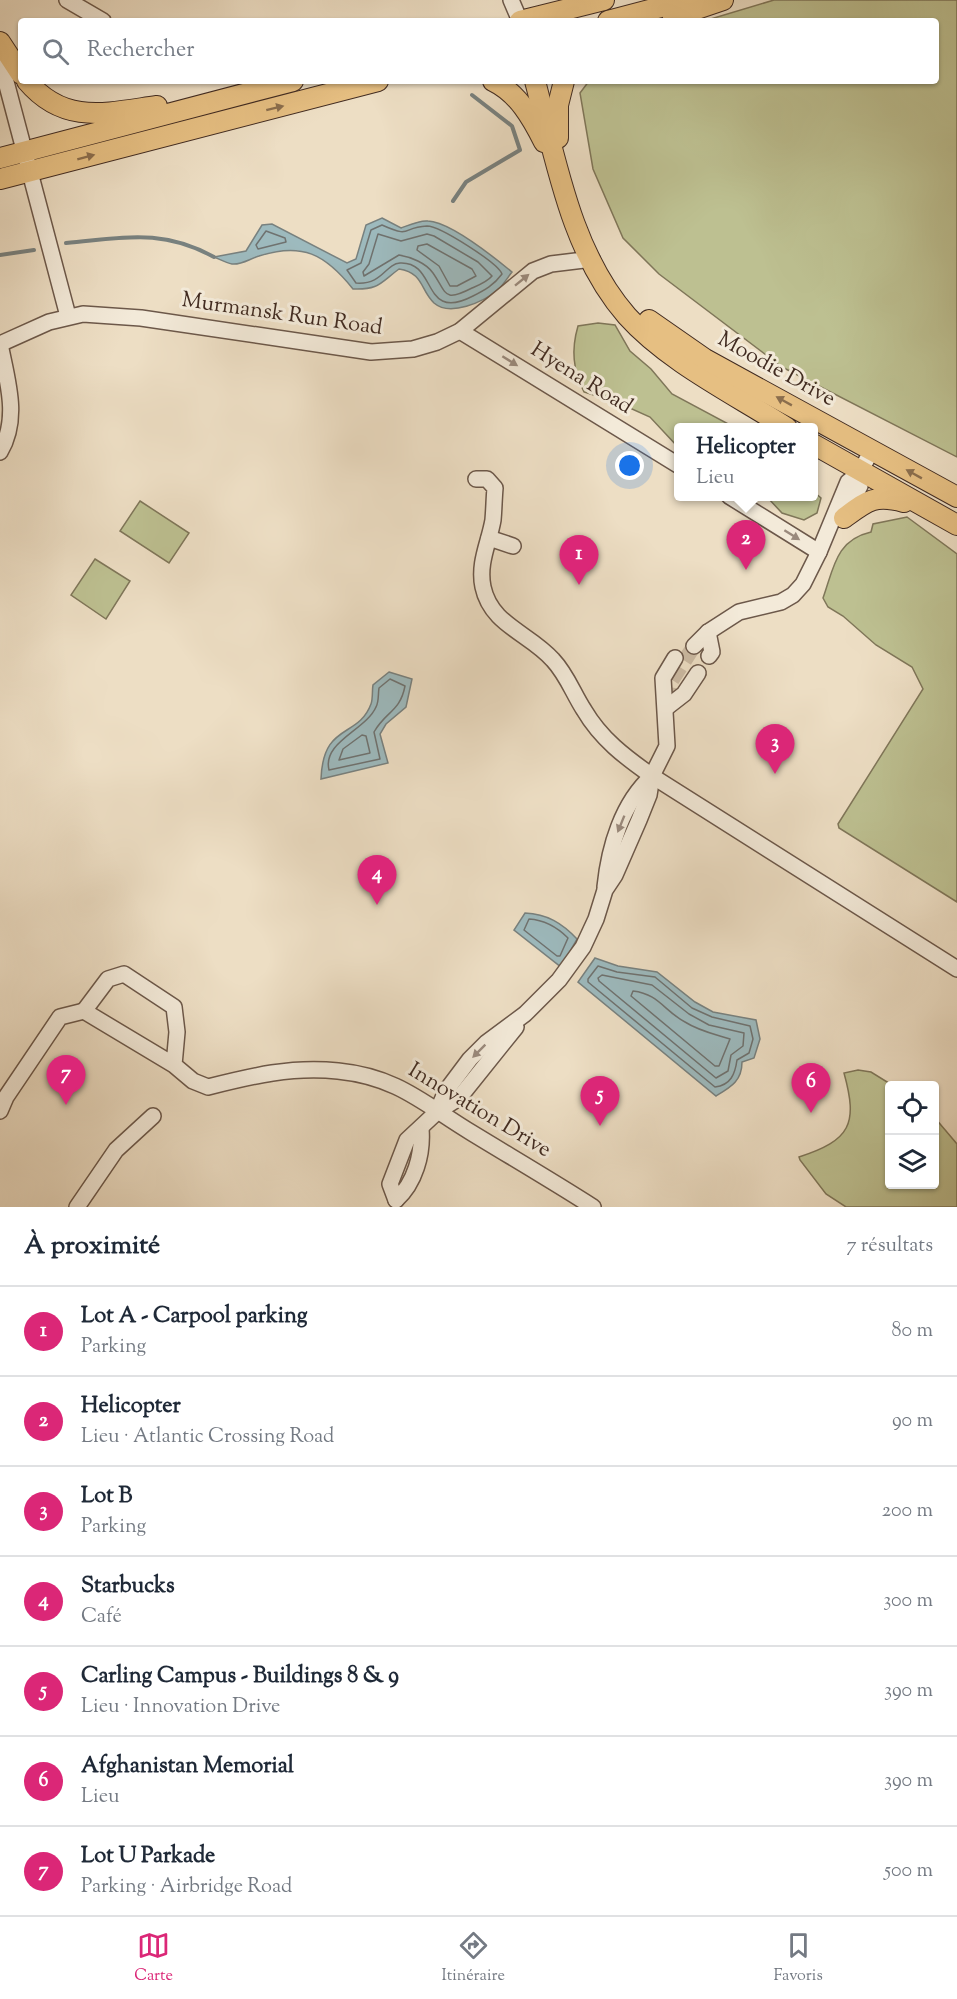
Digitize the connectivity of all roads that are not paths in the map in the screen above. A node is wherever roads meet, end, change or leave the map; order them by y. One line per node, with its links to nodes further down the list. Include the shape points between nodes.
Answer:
1 (67, 0): 6 (street)
2 (511, 0): 7 (street)
3 (604, 0): 8 (main road)
4 (687, 0): 9 (main road)
5 (723, 0): 10 (main road)
6 (98, 18)
7 (519, 18)
8 (532, 18)
9 (619, 18)
10 (668, 18)
11 (0, 42): 13 (main road)
12 (0, 59): 23 (street)
13 (18, 69)
14 (30, 84): 22 (main road, via 55,105 84,114)
15 (282, 84): 22 (main road)
16 (366, 84): 21 (main road)
17 (373, 84): 21 (main road)
18 (497, 84): 25 (main road, via 525,107)
19 (536, 84): 25 (main road, Moodie Drive)
20 (563, 84): 25 (main road, via 558,105)
21 (358, 86): 26 (main road, one-way to 21)
22 (249, 93): 23 (main road)
23 (25, 151): 24 (main road); 26 (street)
24 (0, 158)
25 (559, 171): 28 (main road, Moodie Drive)
26 (30, 172): 27 (main road); 29 (street)
27 (0, 179)
28 (582, 260): 30 (street, Murmansk Run Road, one-way to 28, via 533,271); 32 (main road, Moodie Drive, via 644,331); 34 (main road, Moodie Drive, one-way to 28, via 679,342)
29 (68, 316): 30 (street, Murmansk Run Road, via 141,318 386,352 427,346); 31 (street, Murmansk Run Road)
30 (460, 330): 36 (street, Hyena Road, one-way to 36)
31 (0, 344): 35 (street, via 12,417)
32 (779, 423)
33 (818, 447): 37 (main road, Moodie Drive)
34 (872, 450): 37 (street); 39 (main road, Moodie Drive, one-way to 34)
35 (0, 452)
36 (674, 463)
37 (860, 472): 41 (main road, Moodie Drive); 42 (street, via 860,486); 46 (street, via 848,482)
38 (476, 479): 44 (street, via 487,479 495,488)
39 (957, 497)
40 (737, 501): 46 (street, one-way to 46)
41 (930, 510): 42 (main road, via 880,498); 43 (main road, Moodie Drive)
42 (844, 518): 46 (street)
43 (957, 525)
44 (489, 538): 45 (street); 51 (street, via 480,573 494,614 544,650 560,667 595,727 623,756)
45 (513, 546)
46 (819, 552): 47 (street, via 793,595 781,602 739,612)
47 (708, 632): 47 (street, via 688,637 698,648 711,652)
48 (675, 658): 50 (street, via 663,678)
49 (694, 671): 50 (street)
50 (666, 708): 51 (street, via 667,746)
51 (652, 776): 52 (street); 56 (street, via 649,795 583,947 559,980 525,1014 470,1059 446,1091)
52 (957, 969)
53 (84, 1011): 54 (street); 54 (street, via 108,978 124,974 174,1007); 55 (street, via 60,1017)
54 (174, 1065): 56 (street, Innovation Drive, via 193,1081 208,1087 264,1072 339,1071 399,1087)
55 (2, 1103)
56 (437, 1112): 58 (street, via 406,1140 390,1184); 60 (street, Innovation Drive)
57 (153, 1116): 59 (street, via 116,1150)
58 (395, 1204)
59 (77, 1207)
60 (593, 1207)

